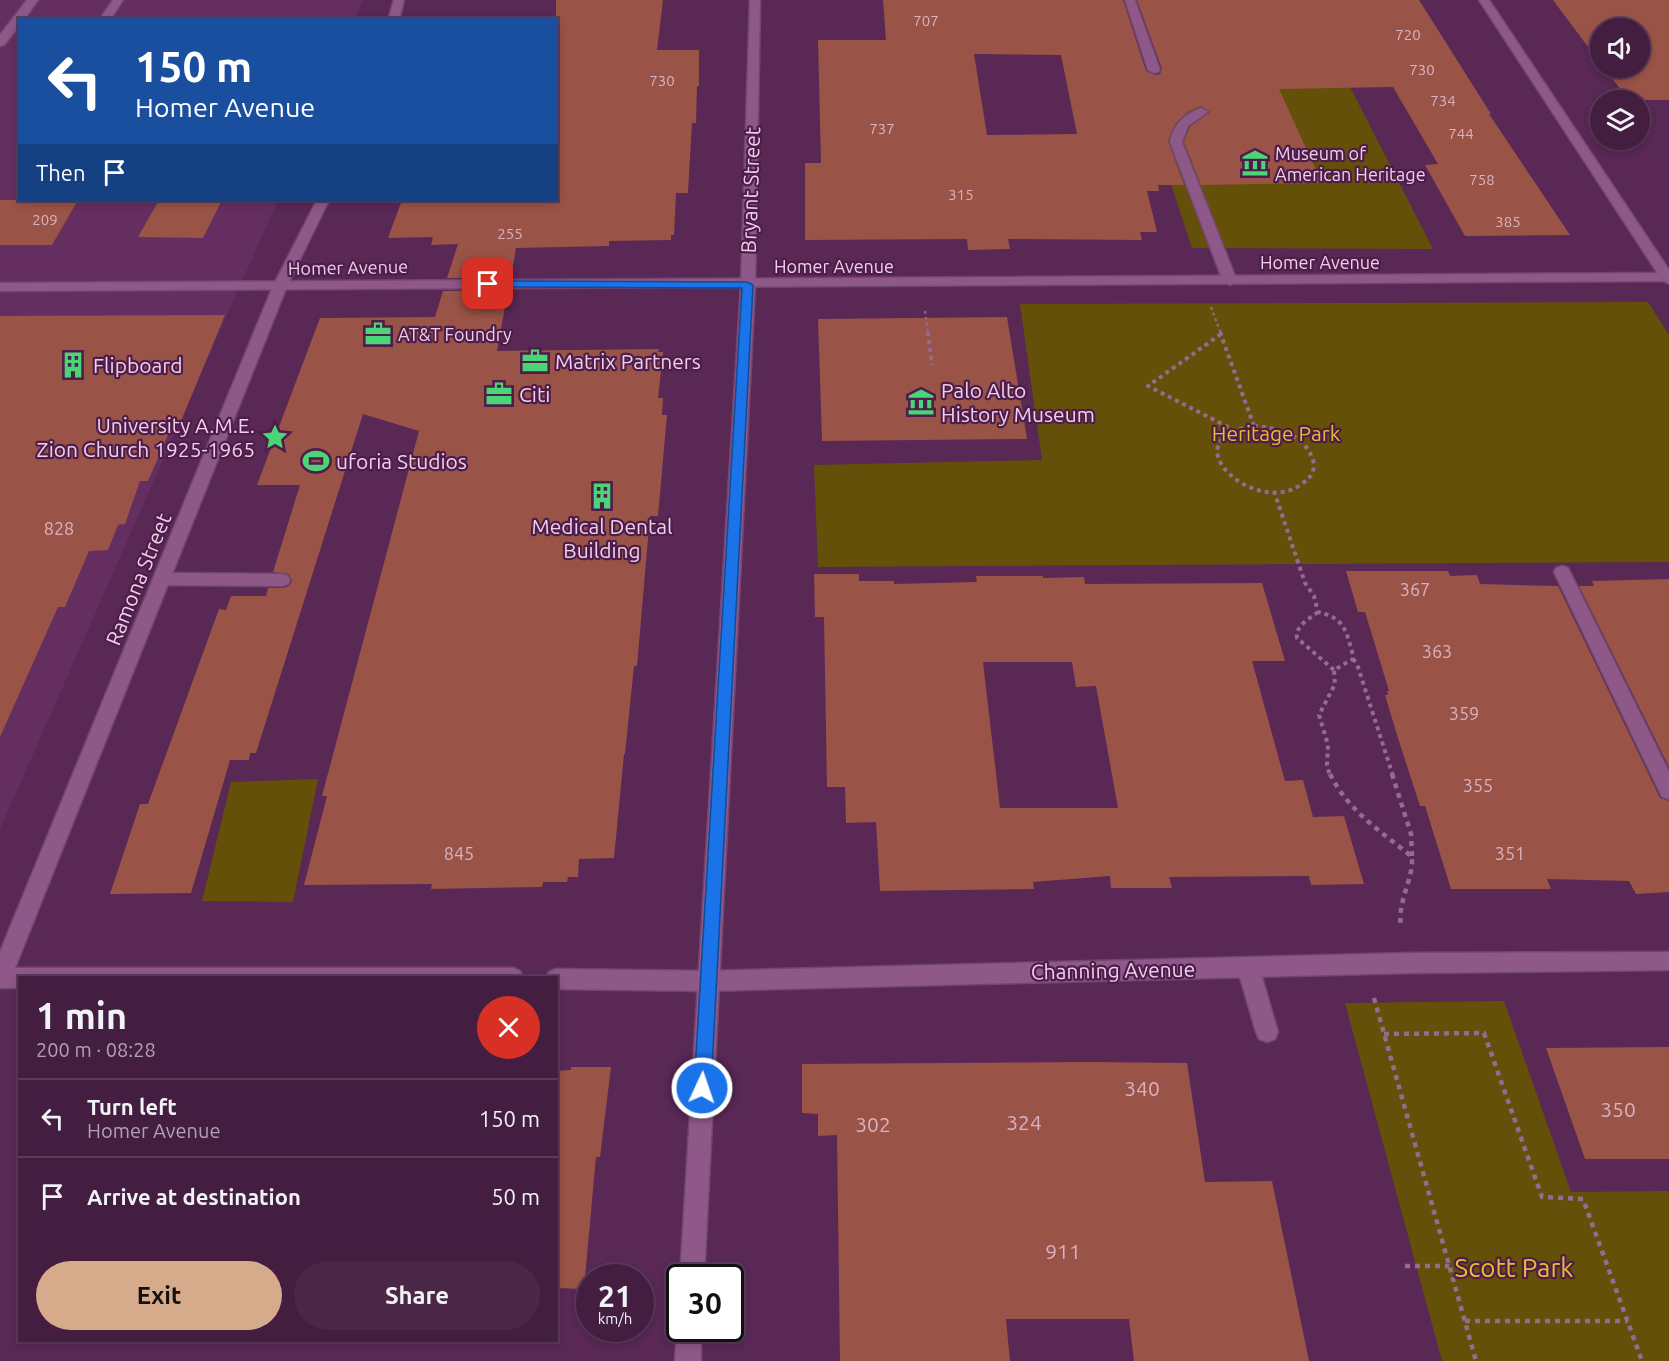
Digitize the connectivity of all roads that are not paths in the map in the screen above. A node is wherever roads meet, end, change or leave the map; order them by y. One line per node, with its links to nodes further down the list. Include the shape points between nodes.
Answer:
1 (33, 0): 7 (street)
2 (118, 0): 8 (street)
3 (399, 0): 9 (street)
4 (755, 0): 17 (street, Bryant Street)
5 (1130, 0): 12 (street)
6 (1484, 0): 15 (street)
7 (22, 18)
8 (105, 18)
9 (394, 18)
10 (15, 30): 11 (street)
11 (0, 43)
12 (1154, 70)
13 (1202, 112): 16 (street, via 1178,129 1176,142)
14 (322, 201): 18 (street, Ramona Street)
15 (1668, 278): 16 (street, Homer Avenue)
16 (1230, 281): 17 (street, Homer Avenue)
17 (747, 285): 18 (street, Homer Avenue); 29 (street, Bryant Street)
18 (280, 286): 19 (street, Homer Avenue); 21 (street, Ramona Street)
19 (0, 287)
20 (1562, 572): 23 (street)
21 (162, 579): 22 (street); 26 (street, Ramona Street)
22 (282, 580)
23 (1669, 791)
24 (1669, 961): 25 (street, Channing Avenue)
25 (1248, 967): 29 (street, Channing Avenue); 30 (street)
26 (0, 978): 27 (street)
27 (18, 978)
28 (558, 979): 29 (street, Channing Avenue)
29 (708, 981): 31 (street, Bryant Street)
30 (1267, 1032)
31 (693, 1264)
32 (689, 1342): 33 (street)
33 (688, 1361)

